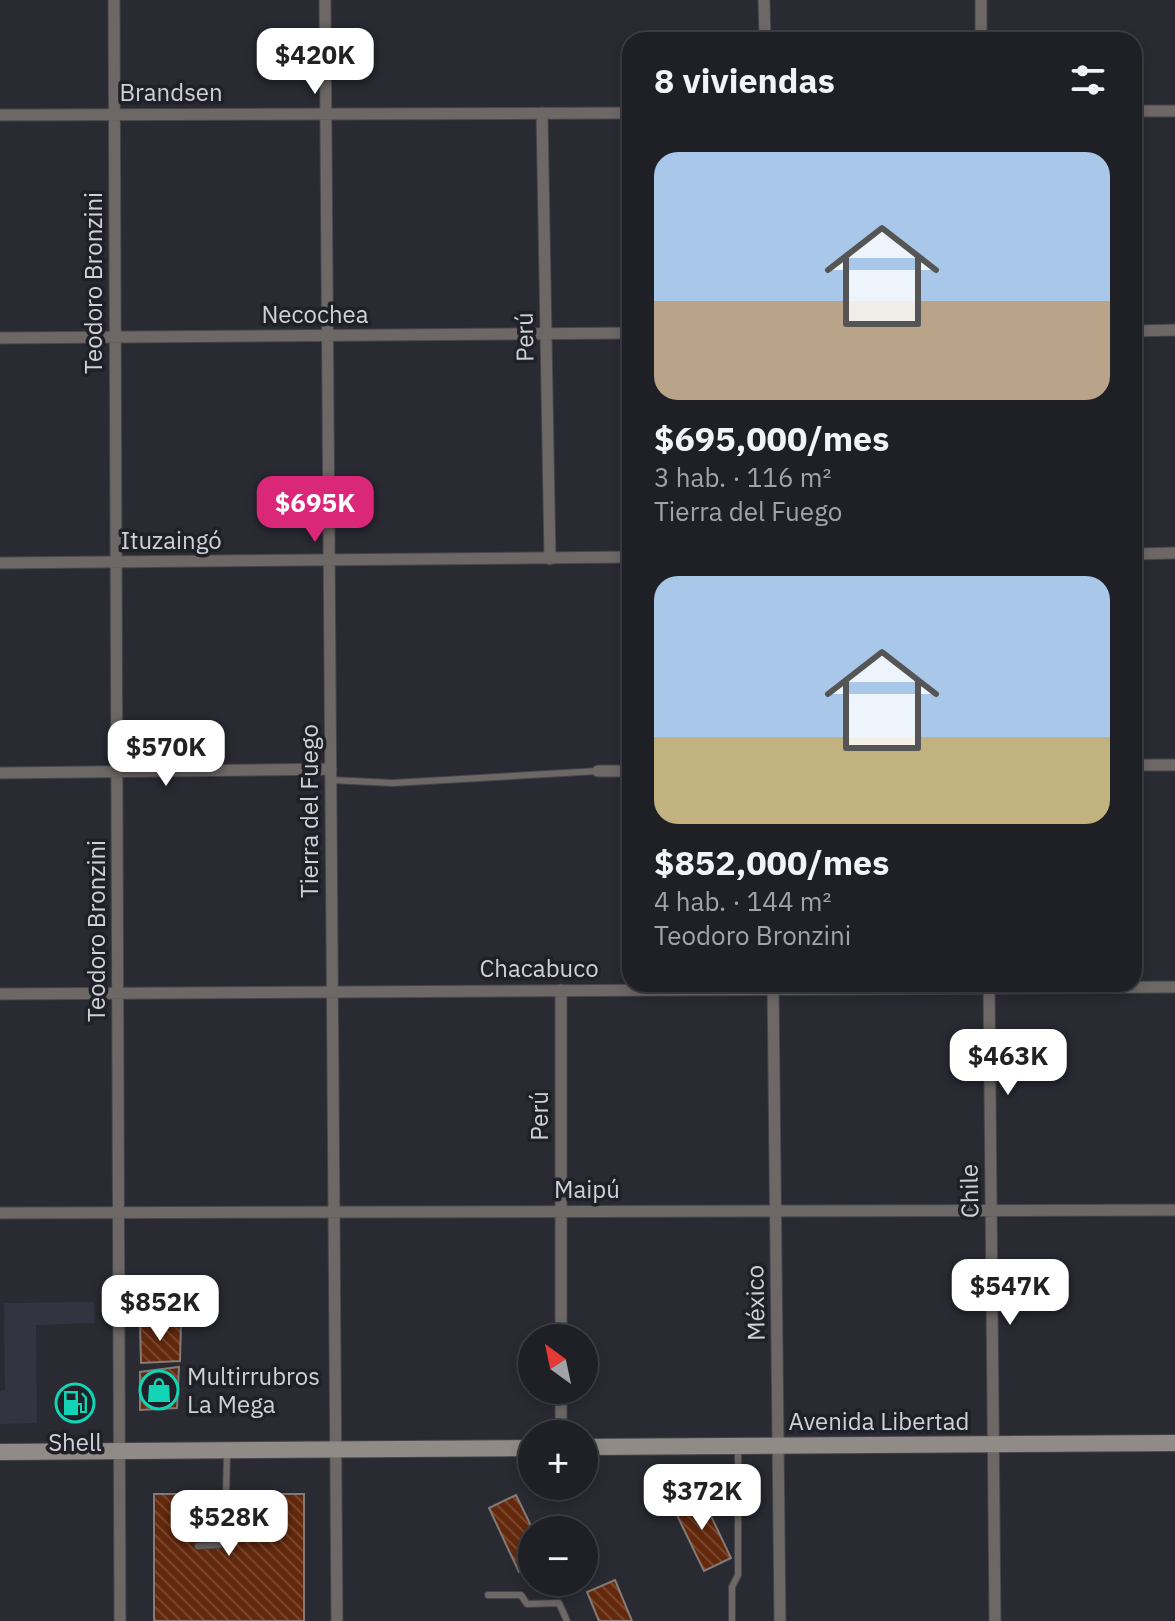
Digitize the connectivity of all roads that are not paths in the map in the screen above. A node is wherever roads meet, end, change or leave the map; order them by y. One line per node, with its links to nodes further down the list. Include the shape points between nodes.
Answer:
1 (114, 0): 11 (street, Teodoro Bronzini)
2 (325, 0): 12 (street, Tierra del Fuego)
3 (764, 0): 5 (street)
4 (981, 0): 6 (street)
5 (765, 32)
6 (981, 32)
7 (1142, 111): 8 (street)
8 (1175, 111)
9 (542, 113): 10 (street, Brandsen); 12 (street, Brandsen); 17 (street, Perú)
10 (622, 113)
11 (115, 114): 12 (street, Brandsen); 13 (street, Brandsen); 19 (street, Teodoro Bronzini)
12 (326, 114): 18 (street, Tierra del Fuego)
13 (0, 115)
14 (1175, 330): 15 (street)
15 (1142, 331)
16 (622, 333): 17 (street, Necochea)
17 (546, 335): 18 (street, Necochea); 24 (street, Perú)
18 (328, 336): 19 (street, Necochea); 25 (street, Tierra del Fuego)
19 (115, 337): 20 (street, Necochea); 26 (street, Teodoro Bronzini)
20 (0, 338)
21 (1175, 553): 22 (street)
22 (1142, 554)
23 (622, 557): 24 (street, Ituzaingó)
24 (550, 559): 25 (street, Ituzaingó)
25 (329, 561): 26 (street, Ituzaingó); 34 (street, Tierra del Fuego)
26 (116, 562): 27 (street, Ituzaingó); 30 (street, Teodoro Bronzini)
27 (0, 563)
28 (1142, 765): 29 (street)
29 (1175, 765)
30 (117, 771): 33 (street); 34 (street); 42 (street, Teodoro Bronzini)
31 (598, 771): 32 (street); 34 (lane, via 393,783)
32 (622, 771)
33 (0, 773)
34 (331, 774): 39 (street, Tierra del Fuego)
35 (1142, 987): 36 (street, Chacabuco)
36 (1175, 987)
37 (622, 989): 38 (street, Chacabuco)
38 (561, 990): 39 (street, Chacabuco); 46 (street, Perú)
39 (332, 992): 42 (street, Chacabuco); 48 (street, Tierra del Fuego)
40 (774, 992): 47 (street, México)
41 (989, 992): 44 (street, Chile)
42 (118, 993): 43 (street, Chacabuco); 50 (street, Teodoro Bronzini)
43 (0, 994)
44 (992, 1210): 45 (street, Maipú); 47 (street, Maipú); 54 (street, Chile)
45 (1175, 1210)
46 (561, 1211): 47 (street, Maipú); 48 (street, Maipú); 51 (street, Perú)
47 (776, 1211): 53 (street, México)
48 (334, 1212): 50 (street, Maipú); 58 (street, Tierra del Fuego)
49 (0, 1213): 50 (street, Maipú)
50 (119, 1213): 60 (street, Teodoro Bronzini)
51 (561, 1324)
52 (1175, 1443): 54 (main road, Avenida Libertad)
53 (778, 1445): 54 (main road, Avenida Libertad); 55 (main road, Avenida Libertad); 68 (street, México)
54 (994, 1445): 69 (street, Chile)
55 (738, 1446): 56 (main road, Avenida Libertad); 67 (lane, via 738,1575 732,1587)
56 (598, 1447)
57 (518, 1448): 58 (main road)
58 (335, 1449): 59 (main road); 65 (street, Tierra del Fuego)
59 (227, 1450): 60 (main road); 62 (lane, via 225,1537 219,1545)
60 (120, 1451): 61 (main road); 64 (street, Teodoro Bronzini)
61 (0, 1452)
62 (198, 1546)
63 (488, 1595): 66 (lane, via 521,1595 527,1604 559,1603)
64 (120, 1621)
65 (337, 1621)
66 (567, 1621)
67 (732, 1621)
68 (780, 1621)
69 (995, 1621)

